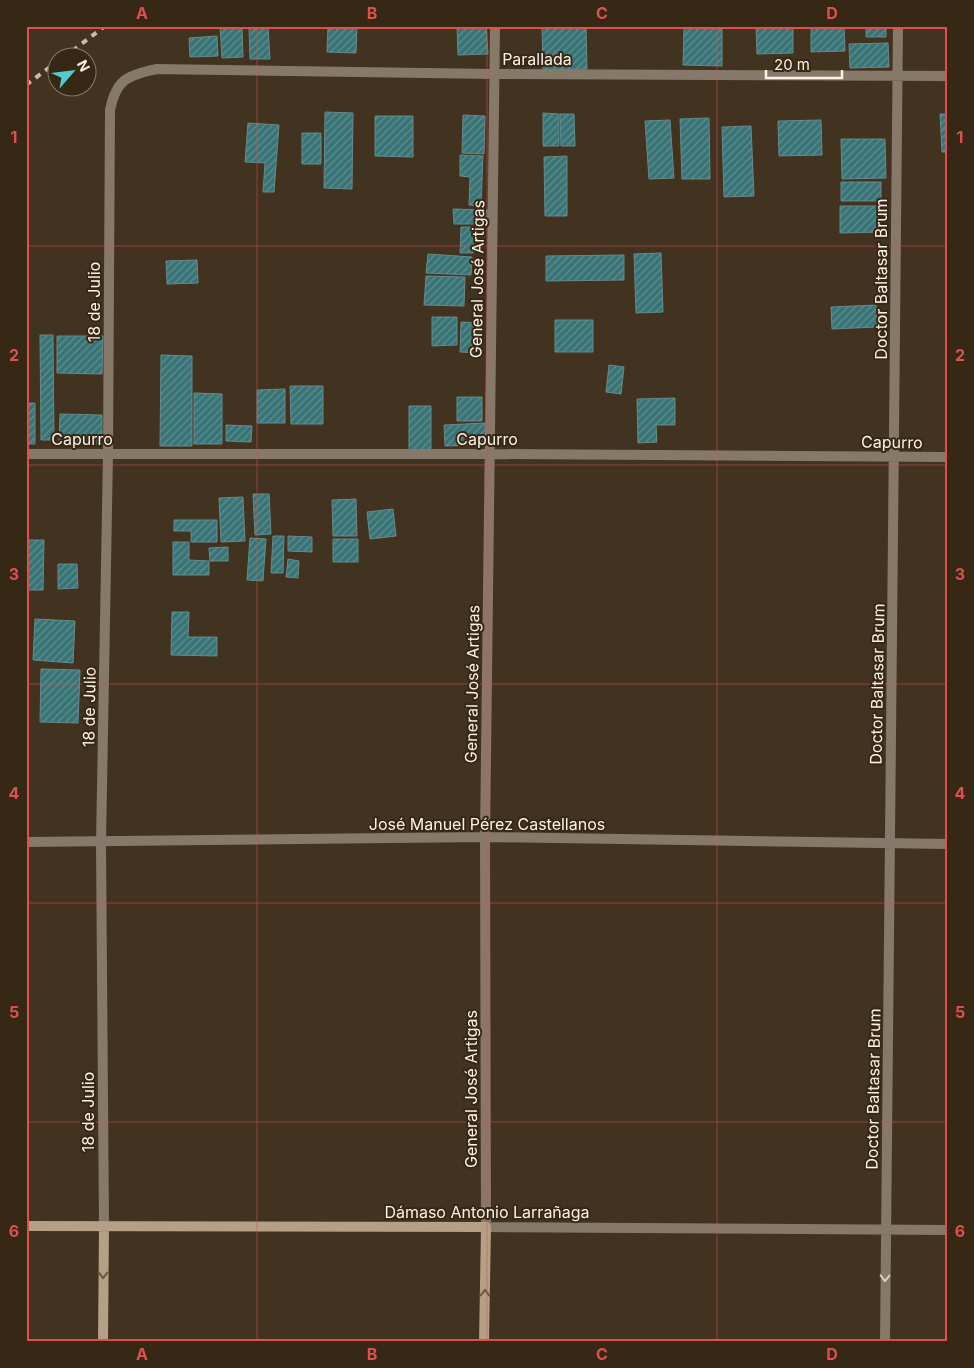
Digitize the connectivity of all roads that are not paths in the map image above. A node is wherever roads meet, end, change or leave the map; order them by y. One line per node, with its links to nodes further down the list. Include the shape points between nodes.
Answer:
1 (495, 26): 3 (street, General José Artigas)
2 (898, 26): 4 (street, Doctor Baltasar Brum)
3 (494, 74): 4 (street, Parallada); 6 (street, Parallada, via 157,69); 9 (street, General José Artigas)
4 (897, 76): 5 (street, Parallada); 10 (street, Doctor Baltasar Brum)
5 (948, 76)
6 (127, 78): 8 (street, 18 de Julio, via 118,86 110,110)
7 (26, 454): 8 (street, Capurro)
8 (108, 454): 9 (street, Capurro); 14 (street, 18 de Julio)
9 (490, 454): 10 (street, Capurro); 12 (street, General José Artigas)
10 (895, 457): 11 (street, Capurro); 15 (street, Doctor Baltasar Brum)
11 (948, 458)
12 (484, 837): 14 (street, José Manuel Pérez Castellanos); 15 (street, José Manuel Pérez Castellanos); 19 (street, General José Artigas)
13 (26, 842): 14 (street, José Manuel Pérez Castellanos)
14 (102, 843): 18 (street, 18 de Julio)
15 (891, 844): 16 (street, José Manuel Pérez Castellanos); 20 (street, Doctor Baltasar Brum)
16 (948, 844)
17 (26, 1226): 18 (street, Dámaso Antonio Larrañaga)
18 (104, 1226): 19 (street, Dámaso Antonio Larrañaga); 22 (street, 18 de Julio, one-way to 22)
19 (486, 1228): 20 (street, Dámaso Antonio Larrañaga); 23 (street, General José Artigas, one-way to 19)
20 (886, 1229): 21 (street, Dámaso Antonio Larrañaga); 24 (street, Doctor Baltasar Brum, one-way to 24)
21 (948, 1230)
22 (103, 1342)
23 (484, 1342)
24 (885, 1342)

